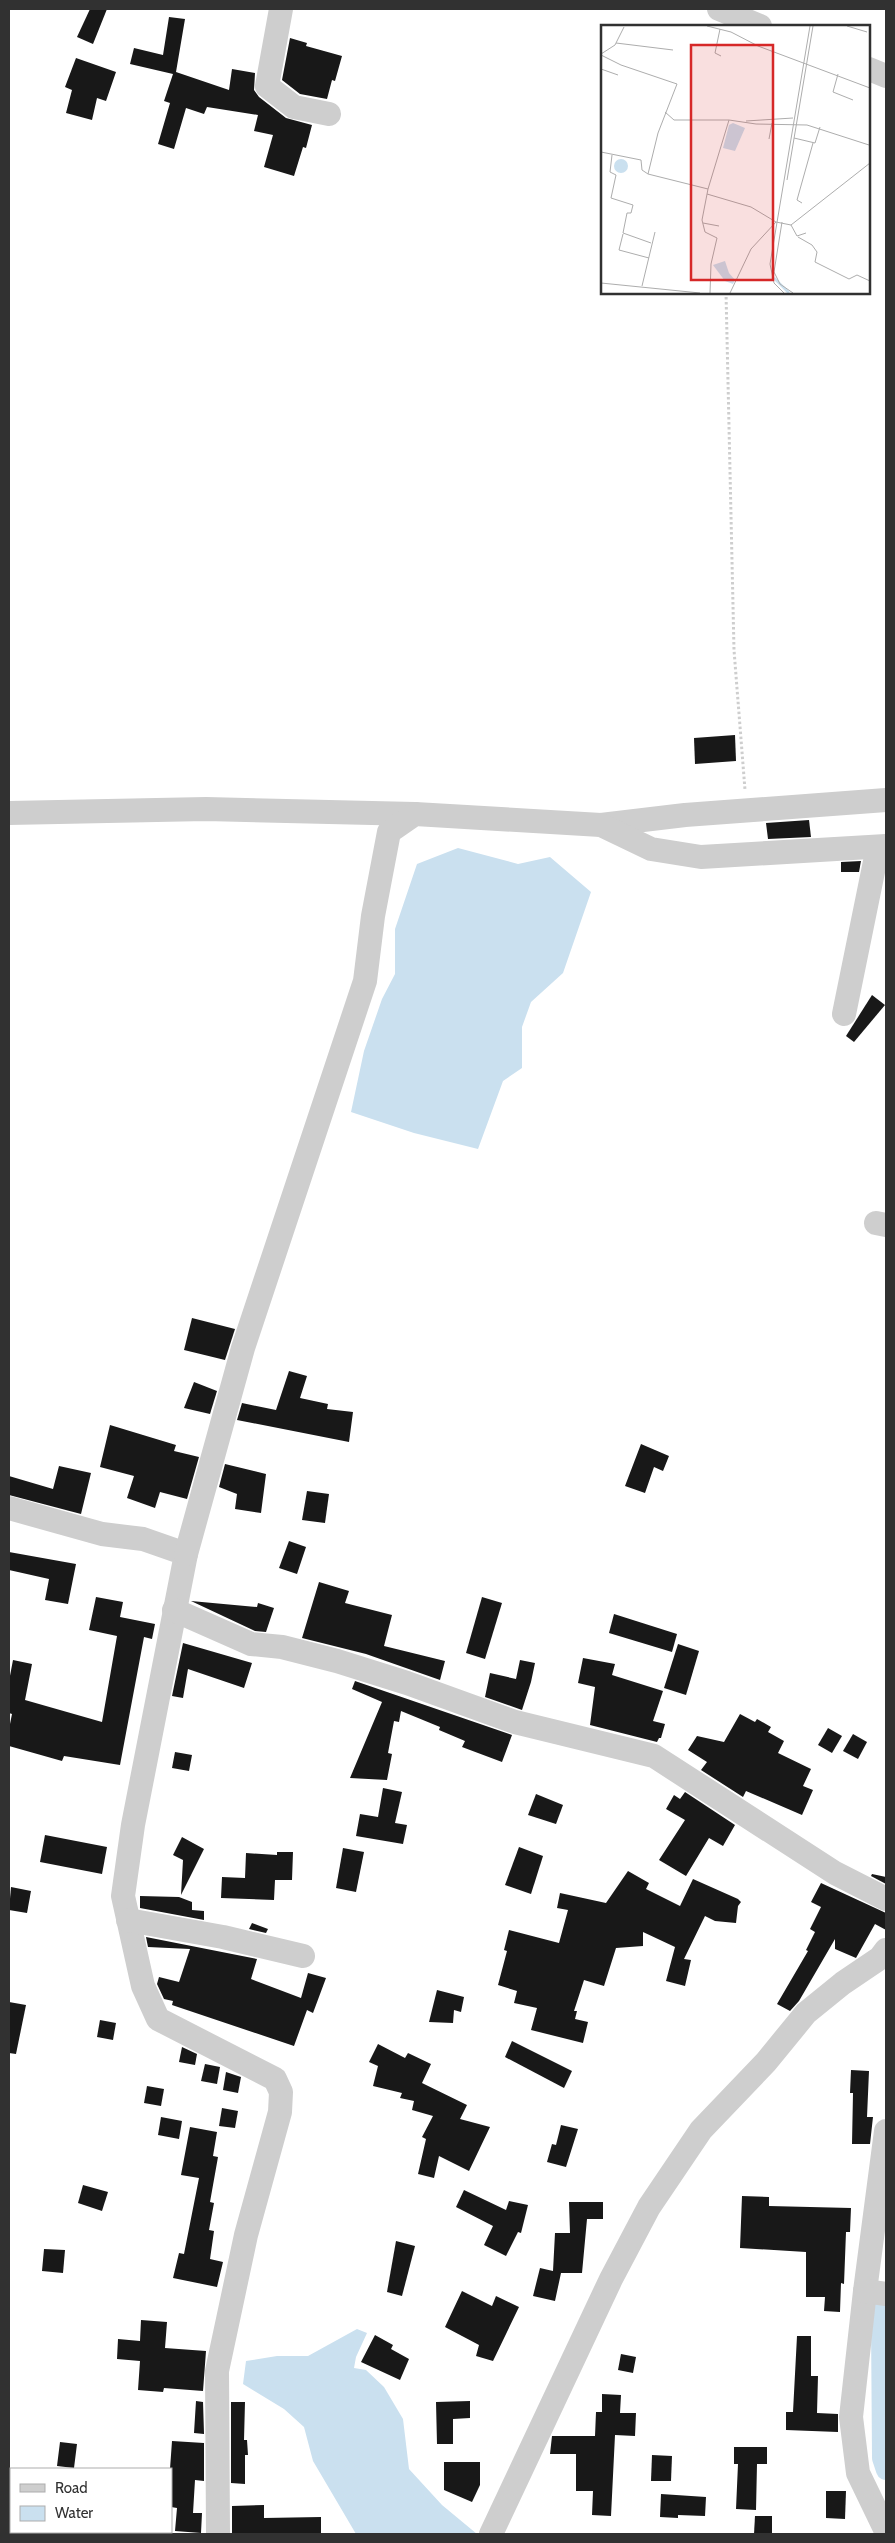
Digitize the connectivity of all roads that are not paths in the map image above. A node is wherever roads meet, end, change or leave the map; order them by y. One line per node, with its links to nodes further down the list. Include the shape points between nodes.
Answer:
1 (281, 9): 6 (street, via 267,86 294,107)
2 (719, 9): 3 (street)
3 (758, 25)
4 (870, 69): 5 (street)
5 (886, 76)
6 (329, 114)
7 (886, 800): 10 (street)
8 (9, 813): 9 (street, via 206,808)
9 (415, 814): 10 (street); 14 (street, via 390,832 373,916 365,981 243,1348)
10 (601, 825): 11 (street, via 651,849 701,858)
11 (882, 846): 12 (street)
12 (844, 1014)
13 (9, 1508): 14 (street, via 102,1534 143,1539)
14 (186, 1554): 15 (street)
15 (174, 1610): 16 (street, via 251,1644 282,1647 337,1662 516,1722 654,1756 835,1873); 17 (street, via 133,1825 123,1896)
16 (886, 1899)
17 (128, 1920): 19 (street); 23 (street, via 143,1986 158,2019 275,2079 281,2092 280,2112 246,2235 217,2371)
18 (886, 1950): 24 (street, via 806,2014 766,2062 701,2130 660,2192 611,2279)
19 (303, 1956)
20 (886, 2131): 21 (street)
21 (877, 2293): 22 (street, via 851,2417 858,2473)
22 (886, 2531)
23 (218, 2534)
24 (491, 2534)

